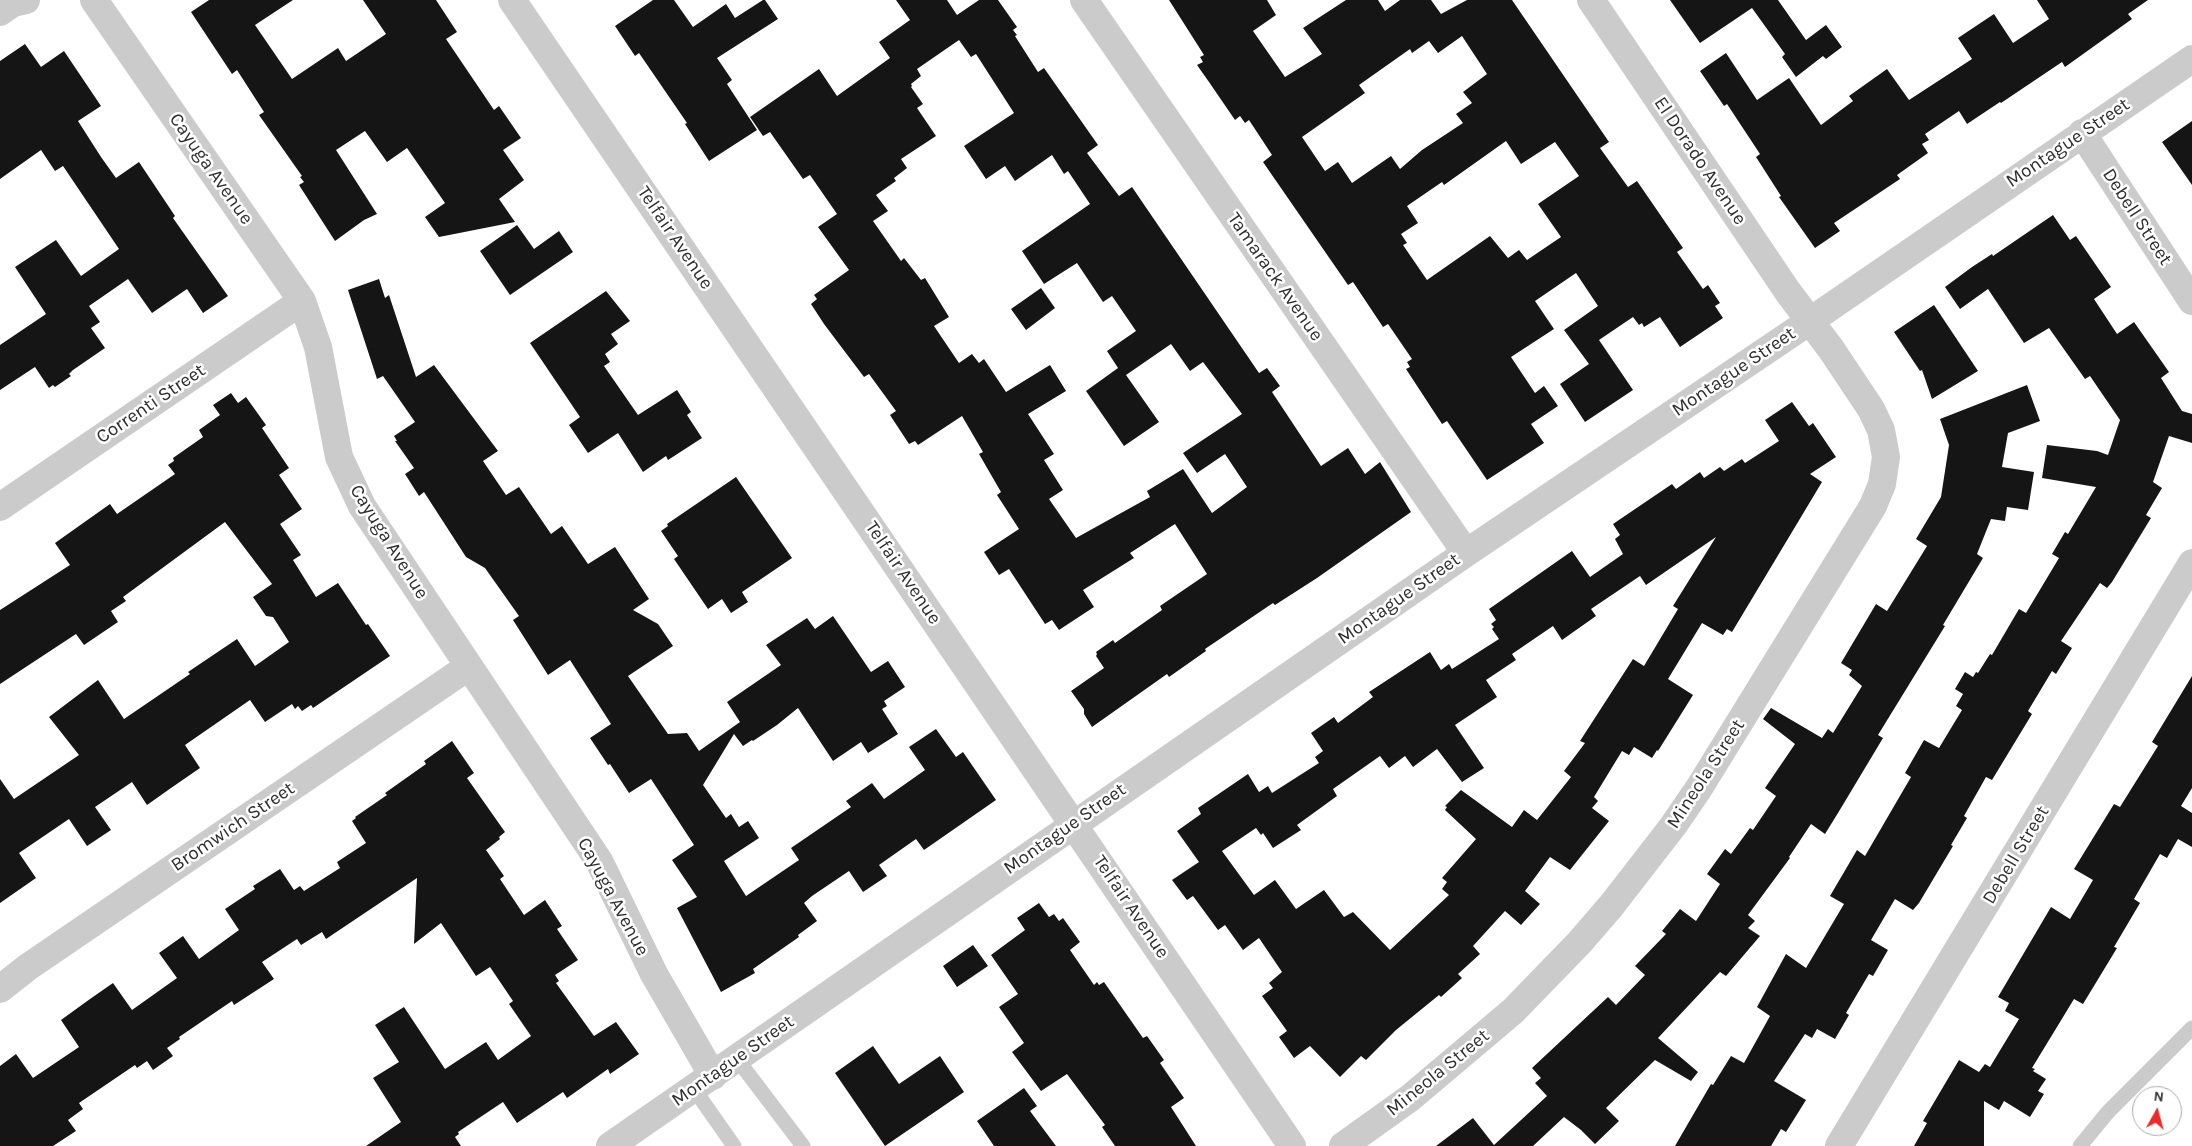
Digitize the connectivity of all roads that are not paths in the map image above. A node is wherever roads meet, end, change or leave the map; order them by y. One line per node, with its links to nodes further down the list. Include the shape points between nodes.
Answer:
1 (94, 0): 7 (street, Cayuga Avenue)
2 (512, 0): 14 (street, Telfair Avenue)
3 (1084, 0): 11 (street, Tamarack Avenue)
4 (1590, 0): 9 (street, El Dorado Avenue)
5 (2192, 59): 6 (street, Montague Street)
6 (2082, 133): 8 (street, Debell Street); 9 (street, Montague Street)
7 (302, 301): 10 (street, Correnti Street); 13 (street, Cayuga Avenue, via 318,348 340,456 347,473 362,506)
8 (2192, 301)
9 (1810, 321): 11 (street, Montague Street); 23 (street, Mineola Street, via 1871,409 1881,430 1886,457 1882,484 1873,506 1699,788 1611,906 1513,1011 1410,1098)
10 (0, 507)
11 (1466, 553): 14 (street, Montague Street)
12 (2192, 563): 24 (street, Debell Street)
13 (468, 667): 15 (street, Bromwich Street); 18 (street, Cayuga Avenue, via 599,861)
14 (1074, 823): 17 (street, Montague Street); 22 (street, Telfair Avenue)
15 (0, 989)
16 (2192, 1028): 25 (lane, via 2108,1112)
17 (737, 1059): 18 (street, Montague Street); 21 (lane)
18 (703, 1082): 19 (street, Montague Street); 20 (lane)
19 (610, 1146)
20 (734, 1146)
21 (803, 1146)
22 (1292, 1146)
23 (1343, 1146)
24 (1839, 1146)
25 (2080, 1146)

